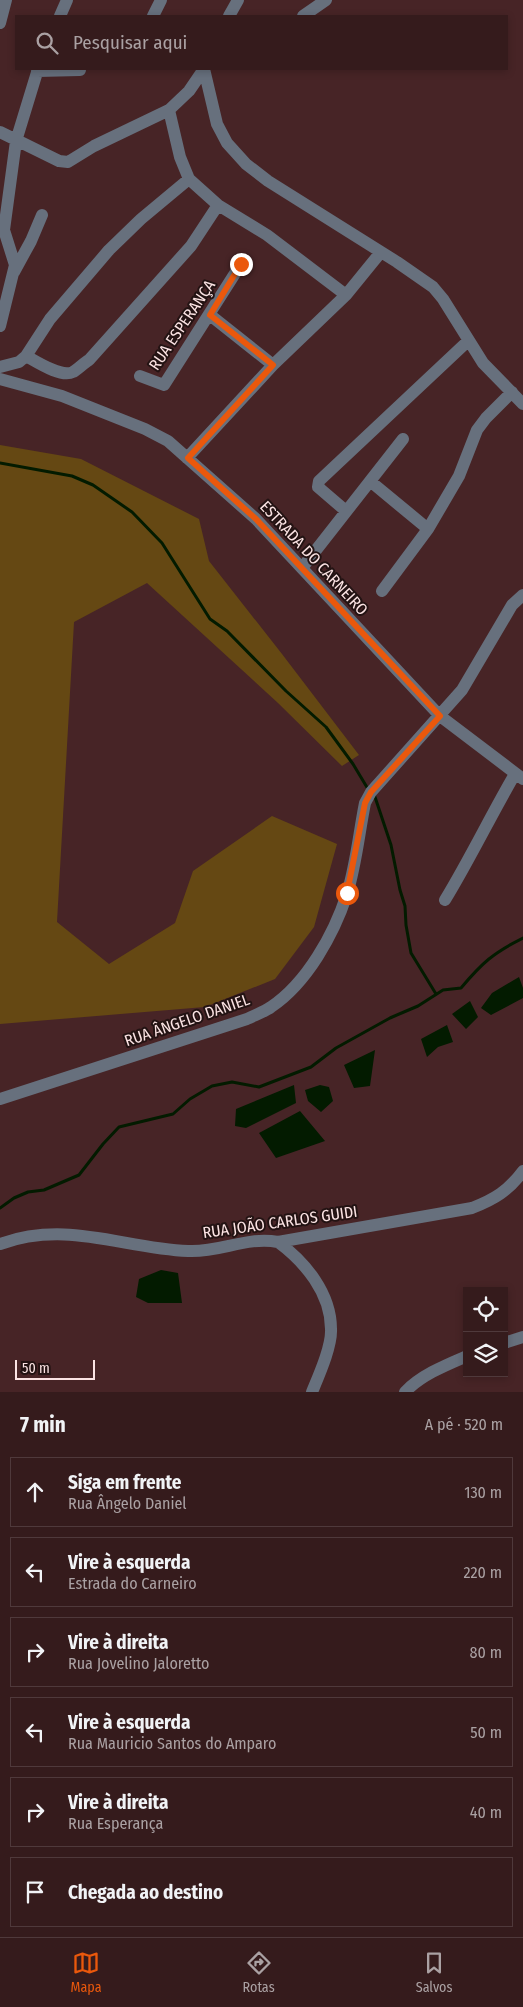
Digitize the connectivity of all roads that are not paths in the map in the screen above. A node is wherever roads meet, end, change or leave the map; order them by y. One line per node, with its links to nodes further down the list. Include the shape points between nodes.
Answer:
1 (6, 0): 10 (street)
2 (67, 0): 6 (street)
3 (160, 0): 7 (street)
4 (238, 0): 8 (street)
5 (326, 0): 9 (street)
6 (60, 15)
7 (153, 15)
8 (230, 15)
9 (304, 15)
10 (0, 23)
11 (37, 70): 12 (street); 17 (street)
12 (80, 70)
13 (203, 70): 15 (street, via 189,91)
14 (204, 70): 21 (street, via 216,124 227,143 246,164)
15 (169, 110): 17 (street, via 68,162); 18 (street, via 180,157)
16 (0, 132): 17 (street)
17 (16, 141): 23 (street, via 4,230 14,260)
18 (189, 179): 19 (street); 28 (street, via 110,250 50,319)
19 (218, 205): 24 (street, via 267,235); 28 (street, via 191,246 89,360 72,373 64,373 48,369)
20 (42, 215): 23 (street)
21 (381, 252): 24 (street); 27 (street, via 438,292)
22 (241, 264): 25 (street, RUA ESPERANÇA)
23 (13, 274): 26 (street)
24 (346, 295): 29 (street)
25 (210, 315): 29 (street); 31 (street, RUA ESPERANÇA, via 164,385)
26 (0, 326)
27 (468, 341): 33 (street, via 490,371); 38 (street, via 319,481 318,487)
28 (26, 356): 30 (street, via 19,362)
29 (273, 365): 36 (street)
30 (0, 367)
31 (140, 376)
32 (0, 379): 36 (street, ESTRADA DO CARNEIRO, via 62,396 145,429 168,441)
33 (512, 392): 34 (street); 39 (street, via 477,430 459,476)
34 (523, 404)
35 (403, 439): 37 (street)
36 (188, 458): 40 (street, ESTRADA DO CARNEIRO, via 256,519)
37 (370, 481): 38 (street); 39 (street)
38 (346, 511): 40 (street)
39 (428, 529): 41 (street)
40 (302, 568): 43 (street, ESTRADA DO CARNEIRO)
41 (382, 591)
42 (523, 595): 43 (street, RUA ÂNGELO DANIEL, via 512,604 462,690)
43 (440, 716): 44 (street, ESTRADA DO CARNEIRO); 46 (street, RUA ÂNGELO DANIEL, via 371,792 365,803 347,893 334,926 309,970 290,992 270,1008 247,1019)
44 (519, 776): 45 (street, via 493,811)
45 (445, 900)
46 (0, 1099)
47 (523, 1171): 48 (street, RUA JOÃO CARLOS GUIDI, via 495,1199 472,1208)
48 (278, 1242): 49 (street, RUA JOÃO CARLOS GUIDI, via 258,1240 189,1252 86,1235 42,1234); 53 (street, via 303,1264 328,1306 332,1330)
49 (0, 1244)
50 (523, 1337): 51 (street)
51 (508, 1341)
52 (463, 1358): 54 (street, via 442,1367)
53 (312, 1392)
54 (405, 1392)

